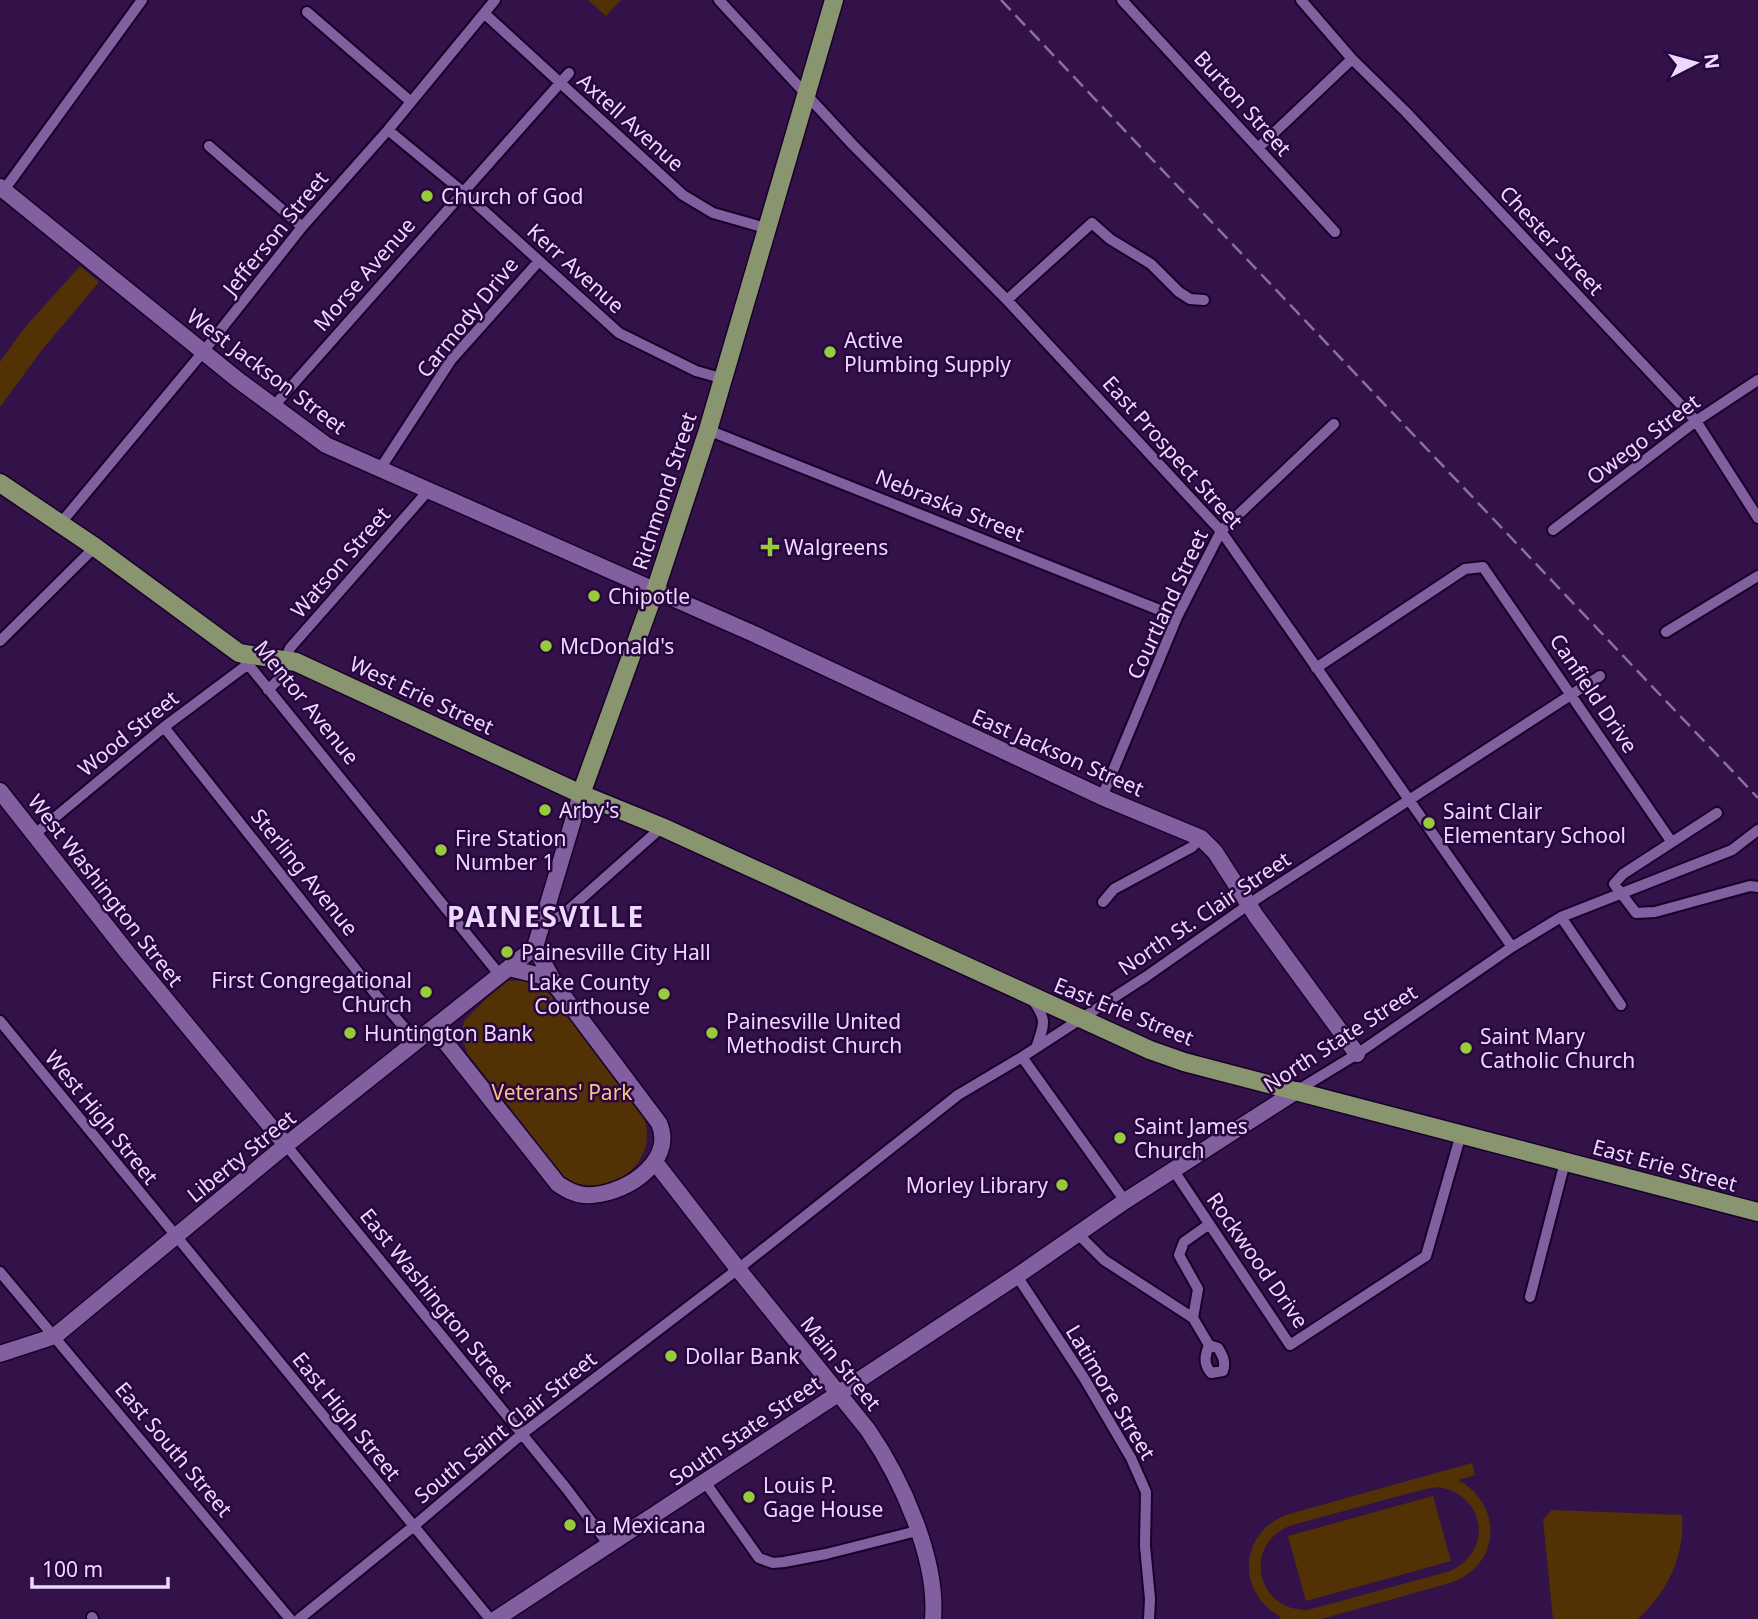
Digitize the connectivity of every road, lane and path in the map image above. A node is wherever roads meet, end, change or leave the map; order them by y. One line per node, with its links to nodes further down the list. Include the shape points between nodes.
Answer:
1 (142, 0): 17 (street)
2 (495, 0): 8 (street, Jefferson Street)
3 (719, 0): 12 (street, East Prospect Street)
4 (834, 0): 12 (main road, Richmond Street)
5 (1122, 0): 16 (street, Burton Street)
6 (1301, 0): 9 (street, Chester Street)
7 (307, 12): 13 (street)
8 (485, 14): 11 (street, Axtell Avenue); 13 (street, Jefferson Street)
9 (1352, 59): 16 (street); 29 (street, Chester Street)
10 (569, 73): 11 (street, Morse Avenue)
11 (560, 83): 18 (street, Morse Avenue); 20 (street, Axtell Avenue, via 683,195 713,213)
12 (805, 92): 20 (main road, Richmond Street); 23 (street, East Prospect Street)
13 (411, 102): 14 (street, Jefferson Street)
14 (388, 130): 18 (street, Kerr Avenue); 19 (street, Jefferson Street)
15 (209, 146): 19 (street)
16 (1258, 148): 21 (street, Burton Street)
17 (2, 189): 25 (street, West Jackson Street)
18 (462, 191): 22 (street, Kerr Avenue); 28 (street, Morse Avenue)
19 (302, 227): 25 (street, Jefferson Street)
20 (768, 229): 26 (main road, Richmond Street)
21 (1335, 232)
22 (539, 261): 26 (street, Kerr Avenue, via 620,333 696,371); 32 (street, Carmody Drive, via 451,360)
23 (1007, 300): 24 (street, via 1092,223 1151,264 1179,292); 38 (street, East Prospect Street)
24 (1203, 300)
25 (203, 352): 28 (street, West Jackson Street); 36 (street, Jefferson Street)
26 (724, 379): 31 (main road, Richmond Street)
27 (1758, 380): 29 (street, Owego Street)
28 (273, 407): 32 (street, West Jackson Street, via 326,445)
29 (1696, 421): 35 (street, Chester Street); 37 (street, Owego Street)
30 (1334, 424): 38 (street, Courtland Street)
31 (708, 430): 41 (main road, Richmond Street); 42 (street, Nebraska Street)
32 (380, 469): 34 (street, West Jackson Street)
33 (0, 483): 36 (main road, Mentor Avenue)
34 (428, 491): 41 (street, West Jackson Street); 46 (street, Watson Street, via 290,648)
35 (1758, 518)
36 (60, 524): 39 (main road, Mentor Avenue)
37 (1553, 530)
38 (1221, 531): 42 (street, Courtland Street); 47 (street, East Prospect Street)
39 (94, 547): 44 (street); 45 (main road, Mentor Avenue)
40 (1758, 576): 43 (street)
41 (654, 592): 53 (main road, Richmond Street); 54 (street, East Jackson Street)
42 (1177, 617): 54 (street, Courtland Street)
43 (1666, 632)
44 (0, 641)
45 (243, 659): 46 (main road, West Erie Street); 49 (street, Mentor Avenue); 51 (street, Wood Street)
46 (285, 660): 49 (street, Watson Street, via 282,676); 53 (main road, West Erie Street)
47 (1316, 668): 50 (street, Canfield Drive, via 1465,569 1483,567); 55 (street, East Prospect Street)
48 (1600, 676): 50 (street, North St. Clair Street)
49 (268, 690): 70 (street, Mentor Avenue)
50 (1571, 693): 55 (street, North St. Clair Street); 61 (street, Canfield Drive)
51 (164, 727): 59 (street, Wood Street); 77 (street, Sterling Avenue)
52 (0, 791): 59 (street, West Washington Street)
53 (581, 794): 57 (main road, East Erie Street); 67 (street, Richmond Street)
54 (1102, 797): 60 (street, East Jackson Street)
55 (1410, 799): 65 (street, North St. Clair Street); 69 (street, East Prospect Street)
56 (1717, 813): 61 (street)
57 (662, 828): 67 (street, via 564,914); 72 (main road, East Erie Street)
58 (1758, 830): 63 (street, North State Street, via 1732,850)
59 (35, 834): 83 (street, West Washington Street)
60 (1201, 838): 64 (street, via 1114,889); 65 (street, East Jackson Street)
61 (1671, 841): 63 (street, via 1623,874 1614,884)
62 (1758, 887): 63 (street, via 1636,913)
63 (1623, 894): 66 (street, North State Street)
64 (1103, 902)
65 (1250, 905): 74 (street, North St. Clair Street); 79 (street, East Jackson Street)
66 (1561, 917): 69 (street, North State Street); 73 (street)
67 (543, 920): 68 (street, Richmond Street)
68 (535, 947): 70 (street); 71 (street)
69 (1512, 947): 79 (street, North State Street)
70 (504, 971): 71 (street, via 541,976); 76 (street, Liberty Street)
71 (556, 986): 84 (street, via 659,1123 663,1142)
72 (1030, 997): 74 (main road, East Erie Street); 78 (street, via 1044,1025)
73 (1620, 1005)
74 (1080, 1020): 78 (street, North St. Clair Street); 81 (main road, East Erie Street, via 1184,1062)
75 (0, 1021): 91 (street, West High Street)
76 (435, 1029): 77 (street, Liberty Street); 84 (street, via 558,1184 569,1191 594,1195 618,1190)
77 (416, 1041): 83 (street, Liberty Street)
78 (1037, 1048): 80 (street, North St. Clair Street)
79 (1357, 1054): 81 (street, North State Street)
80 (1022, 1058): 87 (street); 92 (street, North St. Clair Street, via 947,1103)
81 (1298, 1090): 82 (main road, East Erie Street); 86 (street, North State Street)
82 (1461, 1134): 85 (main road, East Erie Street); 89 (street, Rockwood Drive, via 1426,1255 1290,1345)
83 (286, 1145): 91 (street, Liberty Street); 101 (street, East Washington Street)
84 (655, 1162): 92 (street, Main Street)
85 (1565, 1162): 88 (main road, East Erie Street); 95 (street)
86 (1174, 1171): 87 (street, North State Street); 89 (street, Rockwood Drive)
87 (1125, 1201): 90 (street, North State Street)
88 (1758, 1212)
89 (1208, 1225): 96 (street, via 1184,1242 1179,1255 1198,1289)
90 (1078, 1234): 94 (street, North State Street); 96 (street, via 1104,1260)
91 (175, 1236): 97 (street, Liberty Street); 103 (street, East High Street)
92 (738, 1269): 100 (street, Main Street); 101 (street, South Saint Clair Street)
93 (0, 1272): 97 (street, East South Street)
94 (1017, 1276): 100 (street, South State Street); 111 (street, Latimore Street, via 1084,1378 1146,1492)
95 (1530, 1297)
96 (1193, 1318): 98 (street)
97 (55, 1336): 99 (street, Liberty Street); 106 (street, East South Street)
98 (1209, 1345)
99 (0, 1354)
100 (838, 1393): 102 (street, South State Street); 104 (street, Main Street, via 883,1452)
101 (522, 1434): 103 (street, South Saint Clair Street); 105 (street, East Washington Street)
102 (705, 1482): 104 (street, via 759,1558 773,1563); 105 (street, South State Street)
103 (415, 1525): 107 (street, South Saint Clair Street); 108 (street, East High Street)
104 (917, 1531): 110 (street, Main Street, via 933,1584)
105 (609, 1545): 109 (street, South State Street)
106 (290, 1619)
107 (299, 1619)
108 (490, 1619)
109 (496, 1619)
110 (933, 1619)
111 (1149, 1619)

